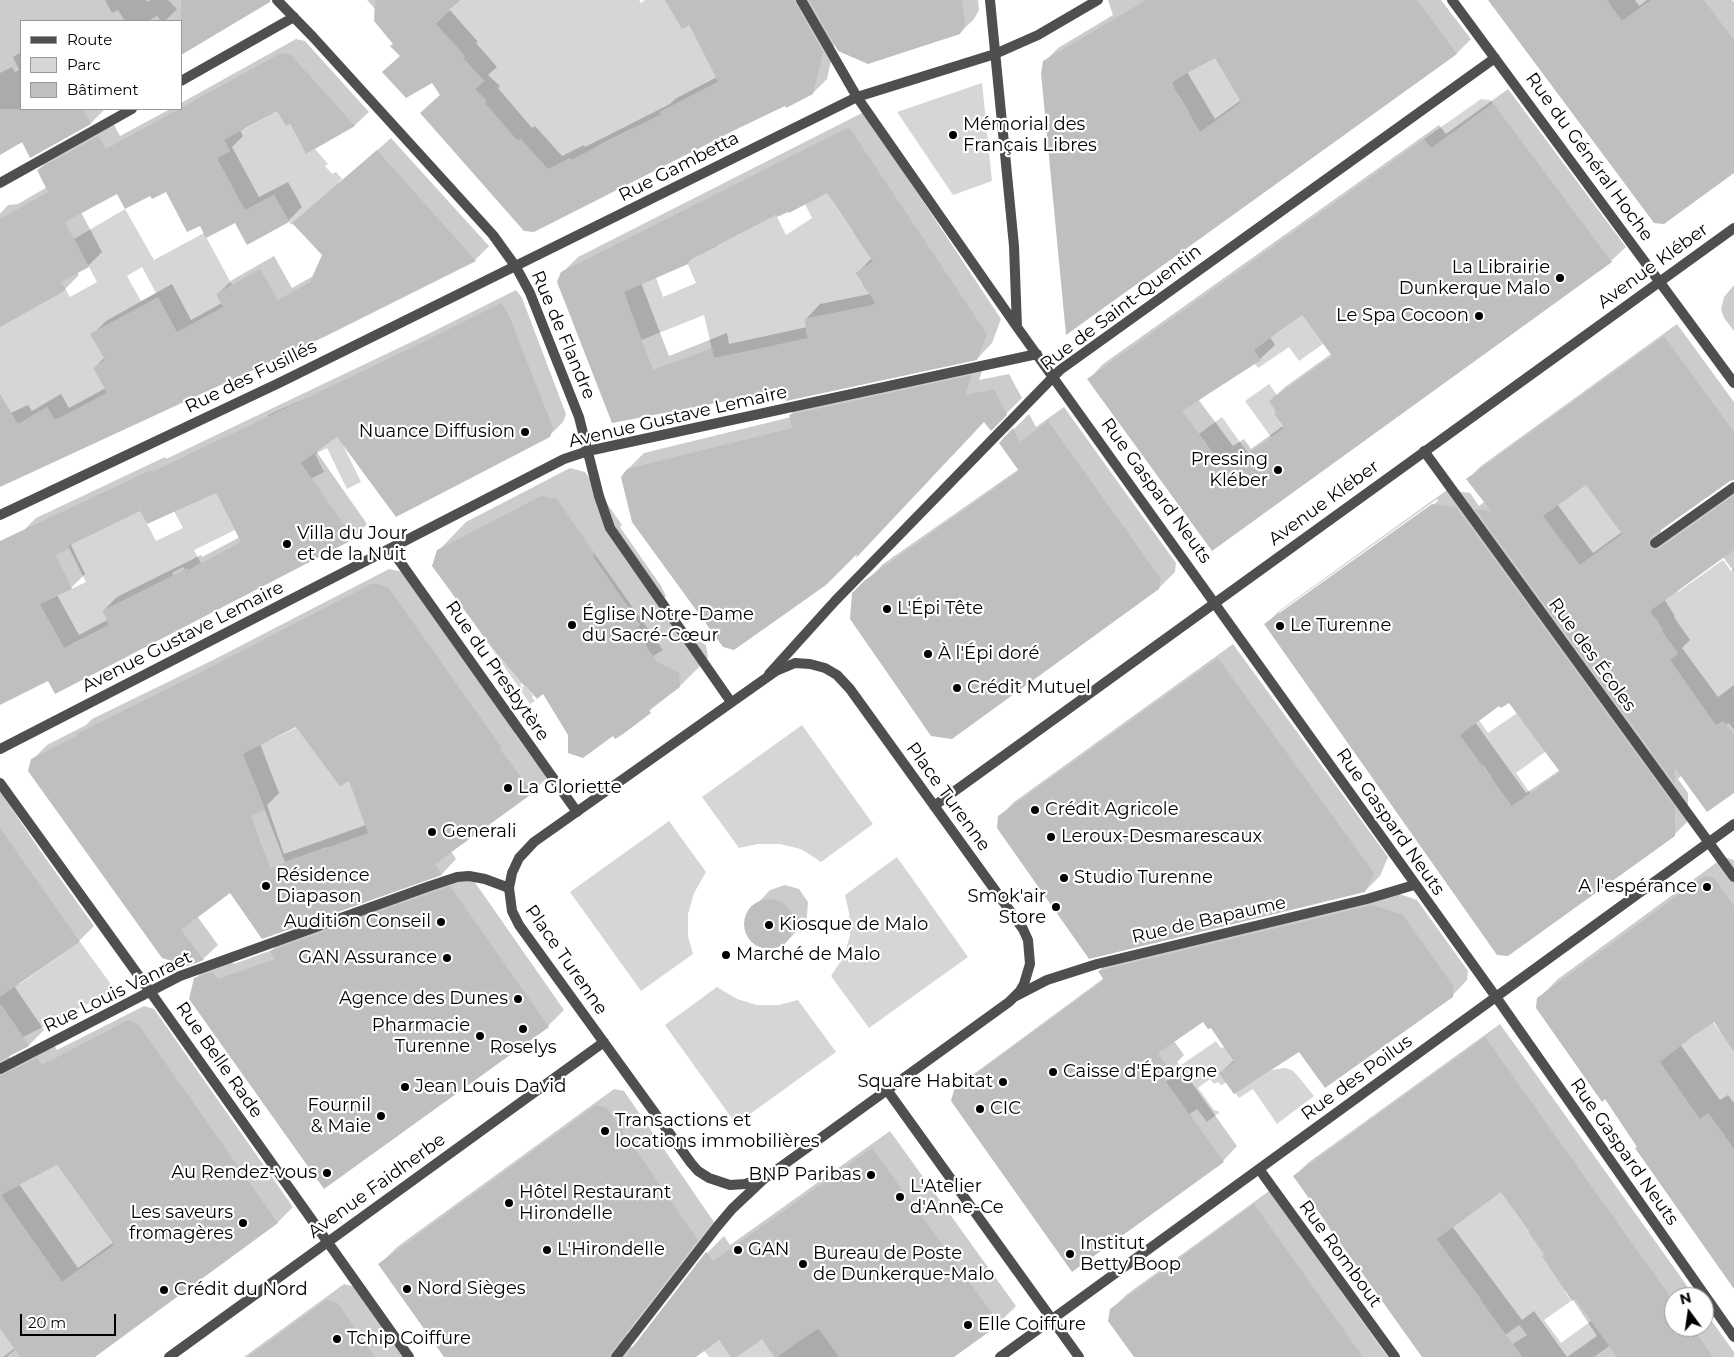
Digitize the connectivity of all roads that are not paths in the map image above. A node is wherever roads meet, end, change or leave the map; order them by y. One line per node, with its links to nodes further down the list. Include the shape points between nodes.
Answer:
1 (277, 0): 6 (street, Rue de Flandre)
2 (801, 0): 10 (street)
3 (990, 0): 7 (street)
4 (1098, 0): 7 (street, via 1038,35)
5 (1452, 0): 8 (street, Rue du Général Hoche)
6 (294, 17): 9 (street); 14 (street, Rue de Flandre, via 493,235)
7 (995, 54): 10 (street, Rue Gambetta); 16 (street, via 1015,255)
8 (1495, 58): 15 (street, Rue du Général Hoche); 18 (street, Rue de Saint-Quentin, via 1076,358)
9 (182, 80)
10 (857, 96): 14 (street, Rue Gambetta); 16 (street, Rue Gaspard Neuts)
11 (130, 110): 12 (street)
12 (0, 183)
13 (1734, 228): 15 (street, Avenue Kléber)
14 (516, 267): 20 (street, Rue de Flandre, via 530,293 579,417); 23 (street, Rue des Fusillés)
15 (1660, 281): 19 (street, Rue du Général Hoche); 21 (street, Avenue Kléber)
16 (1017, 327): 17 (street, Rue Gaspard Neuts)
17 (1037, 354): 18 (street, Rue Gaspard Neuts); 20 (street, Avenue Gustave Lemaire)
18 (1054, 378): 26 (street, Rue Gaspard Neuts); 27 (street, Rue de Saint-Quentin, via 835,601)
19 (1734, 383)
20 (588, 451): 25 (street, Avenue Gustave Lemaire, via 550,466); 28 (street, Rue de Flandre, via 610,528)
21 (1424, 451): 26 (street, Avenue Kléber); 34 (street, Rue des Écoles)
22 (1734, 487): 24 (street)
23 (0, 515)
24 (1655, 543)
25 (391, 549): 29 (street, Avenue Gustave Lemaire); 32 (street, Rue du Presbytère)
26 (1215, 602): 31 (street, Avenue Kléber); 36 (street, Rue Gaspard Neuts)
27 (767, 676): 28 (street, Place Turenne); 31 (street, Place Turenne, via 796,663 817,665 838,675)
28 (731, 702): 32 (street, Place Turenne)
29 (0, 749)
30 (0, 783): 38 (street, Rue Belle Rade)
31 (934, 806): 39 (street, Place Turenne, via 1026,934 1031,956 1029,971)
32 (577, 812): 37 (street, Place Turenne, via 523,852 512,873)
33 (1734, 824): 34 (street, Rue des Poilus)
34 (1709, 842): 35 (street, Rue des Écoles); 40 (street, Rue des Poilus)
35 (1734, 877)
36 (1414, 885): 39 (street, Rue de Bapaume, via 1097,964 1047,980); 40 (street, Rue Gaspard Neuts)
37 (509, 888): 38 (street, Rue Louis Vanraet, via 485,879 457,877 189,972); 41 (street, Place Turenne, via 515,918)
38 (150, 990): 42 (street, Rue Louis Vanraet); 46 (street, Rue Belle Rade)
39 (1015, 997): 43 (street, Place Turenne)
40 (1496, 997): 44 (street, Rue des Poilus); 48 (street, Rue Gaspard Neuts)
41 (604, 1042): 45 (street, Place Turenne, via 698,1171 730,1185); 46 (street, Avenue Faidherbe)
42 (0, 1069)
43 (887, 1090): 45 (street, Place Turenne); 47 (street)
44 (1259, 1169): 47 (street, Rue des Poilus); 54 (street, Rue Rombout)
45 (768, 1176): 51 (street, via 716,1228)
46 (327, 1242): 49 (street, Avenue Faidherbe); 50 (street, Rue Belle Rade)
47 (1052, 1319): 52 (street, Rue des Poilus); 53 (street)
48 (1734, 1337)
49 (169, 1357)
50 (409, 1357)
51 (616, 1357)
52 (1000, 1357)
53 (1079, 1357)
54 (1395, 1357)

